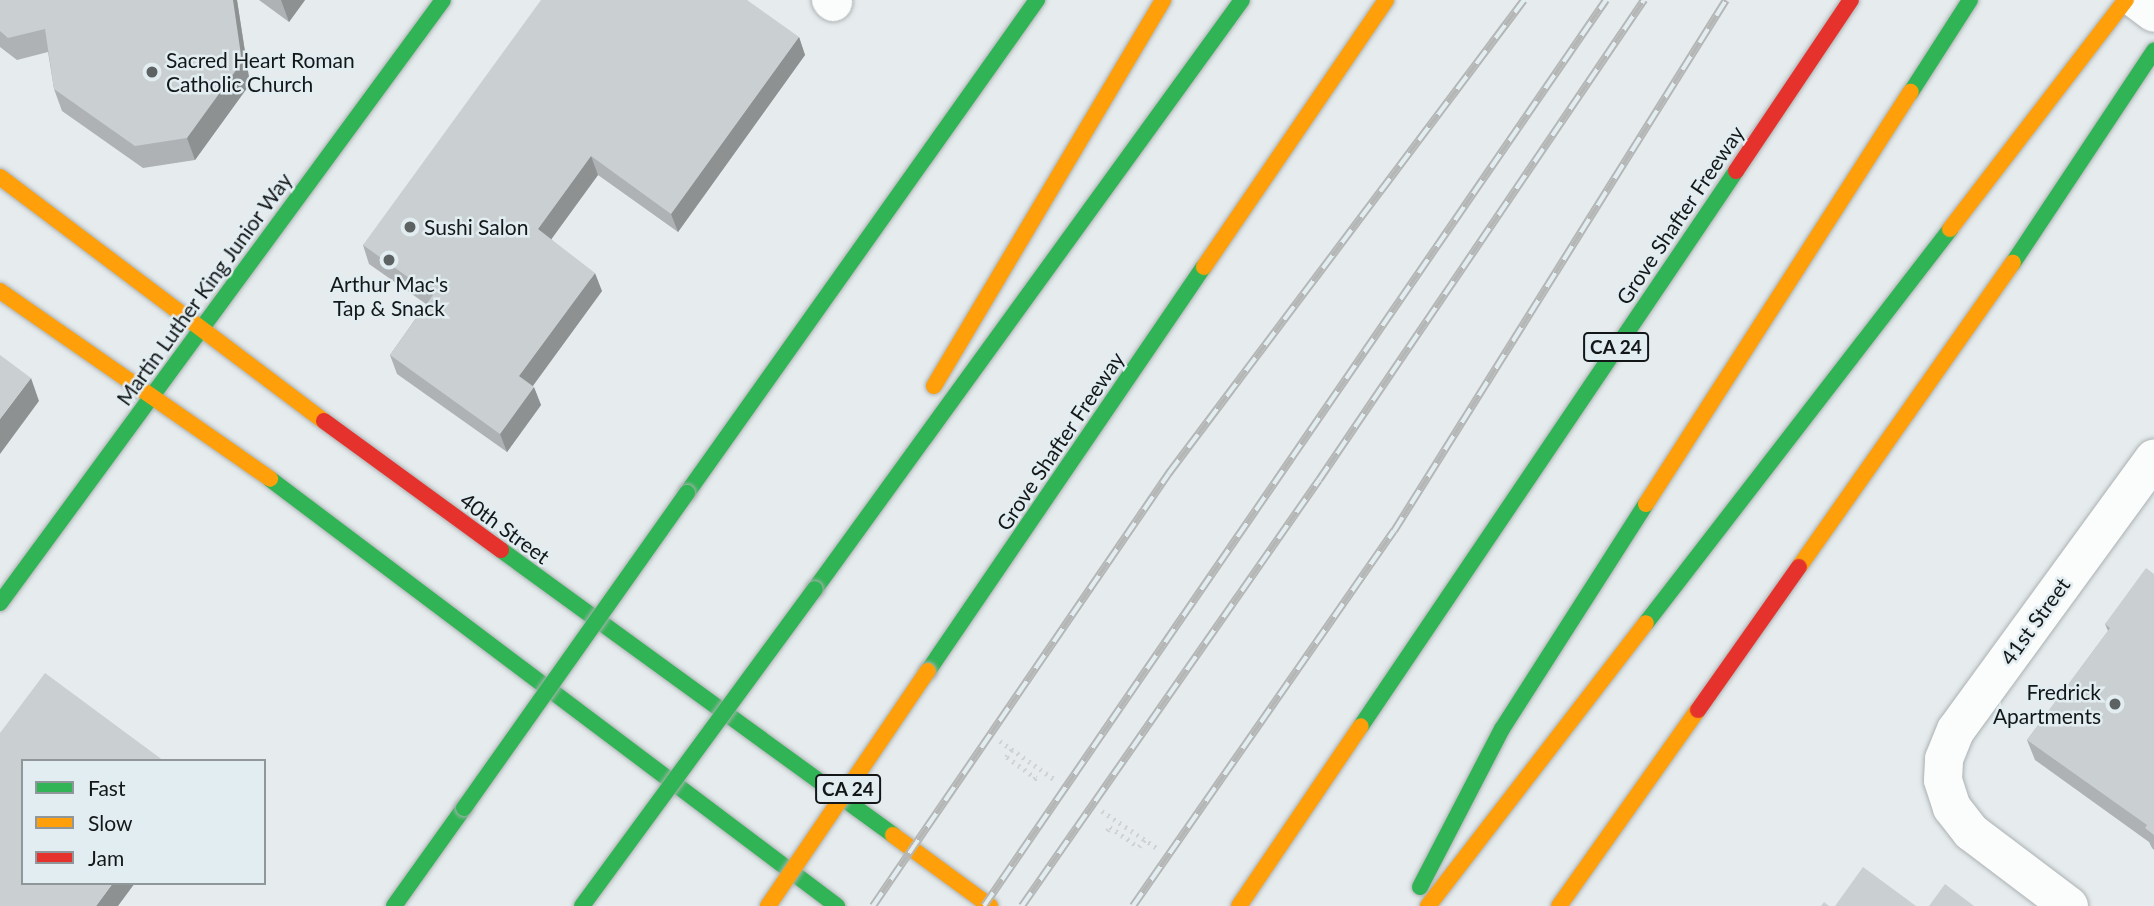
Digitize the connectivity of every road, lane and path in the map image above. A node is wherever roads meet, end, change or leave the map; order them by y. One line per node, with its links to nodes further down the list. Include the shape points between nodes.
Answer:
1 (443, 0): 14 (main road, Martin Luther King Junior Way)
2 (1037, 0): 30 (main road, bridge)
3 (1163, 0): 16 (main road)
4 (1242, 0): 19 (main road)
5 (1386, 0): 32 (main road, Grove Shafter Freeway / CA 24, bridge)
6 (1851, 0): 29 (main road, Grove Shafter Freeway / CA 24)
7 (1970, 0): 35 (main road, via 1502,729)
8 (2126, 0): 36 (main road)
9 (2137, 0): 10 (street)
10 (2154, 13)
11 (2154, 51): 37 (main road, via 1991,296)
12 (0, 177): 14 (main road, 40th Street)
13 (0, 291): 15 (main road)
14 (202, 327): 15 (main road, Martin Luther King Junior Way); 34 (main road, 40th Street, via 355,444)
15 (152, 396): 20 (main road, Martin Luther King Junior Way); 33 (main road, via 216,439)
16 (928, 397)
17 (906, 433): 19 (main road)
18 (2154, 458): 38 (street, 41st Street, via 1956,730 1944,759 1943,780 1952,808 1971,832)
19 (815, 589): 31 (main road, bridge)
20 (0, 603)
21 (1000, 741): 22 (path)
22 (1012, 750): 23 (path); 24 (path, via 1007,757 1036,778)
23 (1054, 779)
24 (1033, 781)
25 (1102, 811): 27 (path)
26 (1107, 831): 27 (path, via 1110,827 1139,847)
27 (1144, 840): 28 (path)
28 (1157, 848)
29 (1239, 905)
30 (394, 906)
31 (582, 906)
32 (768, 906)
33 (837, 906)
34 (990, 906)
35 (1411, 906)
36 (1428, 906)
37 (1559, 906)
38 (2069, 906)

